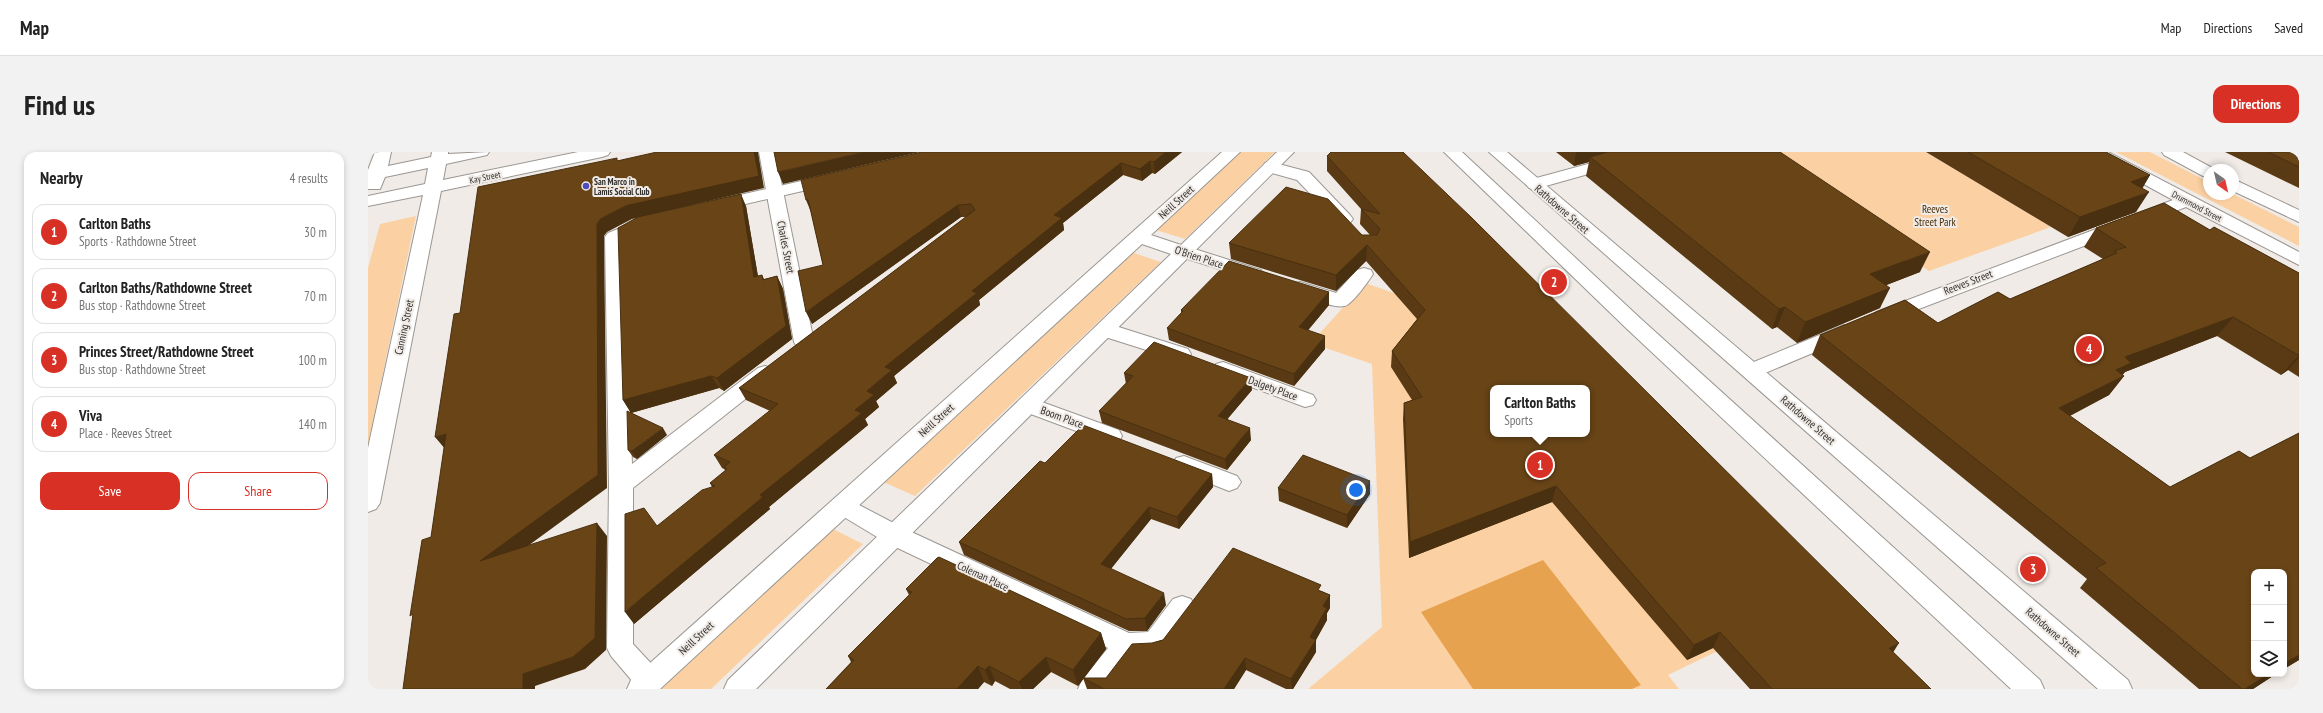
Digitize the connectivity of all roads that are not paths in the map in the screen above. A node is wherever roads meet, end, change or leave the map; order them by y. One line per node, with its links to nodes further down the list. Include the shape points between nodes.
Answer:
1 (383, 152): 14 (street)
2 (481, 152): 11 (street)
3 (602, 152): 18 (street, Kay Street)
4 (767, 152): 19 (street, Charles Street)
5 (1232, 152): 27 (street, Neill Street)
6 (1452, 152): 20 (street)
7 (1497, 152): 16 (street, Rathdowne Street)
8 (1650, 152): 16 (street)
9 (2096, 152): 21 (street, Drummond Street)
10 (2170, 152): 13 (street)
11 (439, 156): 14 (street); 18 (street, Canning Street)
12 (1279, 159): 26 (street, via 1303,176); 28 (street)
13 (2203, 169)
14 (373, 174): 22 (street)
15 (848, 175): 19 (street)
16 (1535, 184): 20 (street); 34 (street, Rathdowne Street)
17 (2239, 187): 24 (street)
18 (432, 188): 22 (street, Kay Street); 41 (street, Canning Street)
19 (775, 192): 23 (street); 33 (street, Charles Street)
20 (1499, 195): 49 (street, via 1633,323)
21 (2188, 200): 29 (street, Drummond Street); 34 (street, Reeves Street, via 1926,298)
22 (369, 204)
23 (696, 211)
24 (2299, 217)
25 (660, 219): 40 (street, via 638,224 614,237)
26 (1354, 230)
27 (1138, 237): 28 (street, O'Brien Place); 42 (street, Neill Street)
28 (1185, 252): 30 (street, O'Brien Place, via 1340,301); 32 (street)
29 (2299, 259)
30 (1364, 274)
31 (823, 328): 33 (street)
32 (1106, 330): 35 (street, Dalgety Place, via 1157,345); 36 (street)
33 (792, 352): 40 (street)
34 (1752, 371): 50 (street, Rathdowne Street)
35 (1305, 400)
36 (1028, 405): 37 (street, Boom Place); 43 (street)
37 (1127, 442)
38 (1164, 456): 39 (street)
39 (1229, 482)
40 (621, 485): 46 (street, via 620,648)
41 (368, 503)
42 (842, 505): 43 (street, Coleman Place); 46 (street, Neill Street)
43 (896, 536): 45 (street, Coleman Place); 47 (street)
44 (1182, 608): 45 (street, Coleman Place, via 1155,643)
45 (1126, 644): 48 (street)
46 (645, 685)
47 (738, 689)
48 (1092, 689)
49 (2030, 689)
50 (2118, 689)

